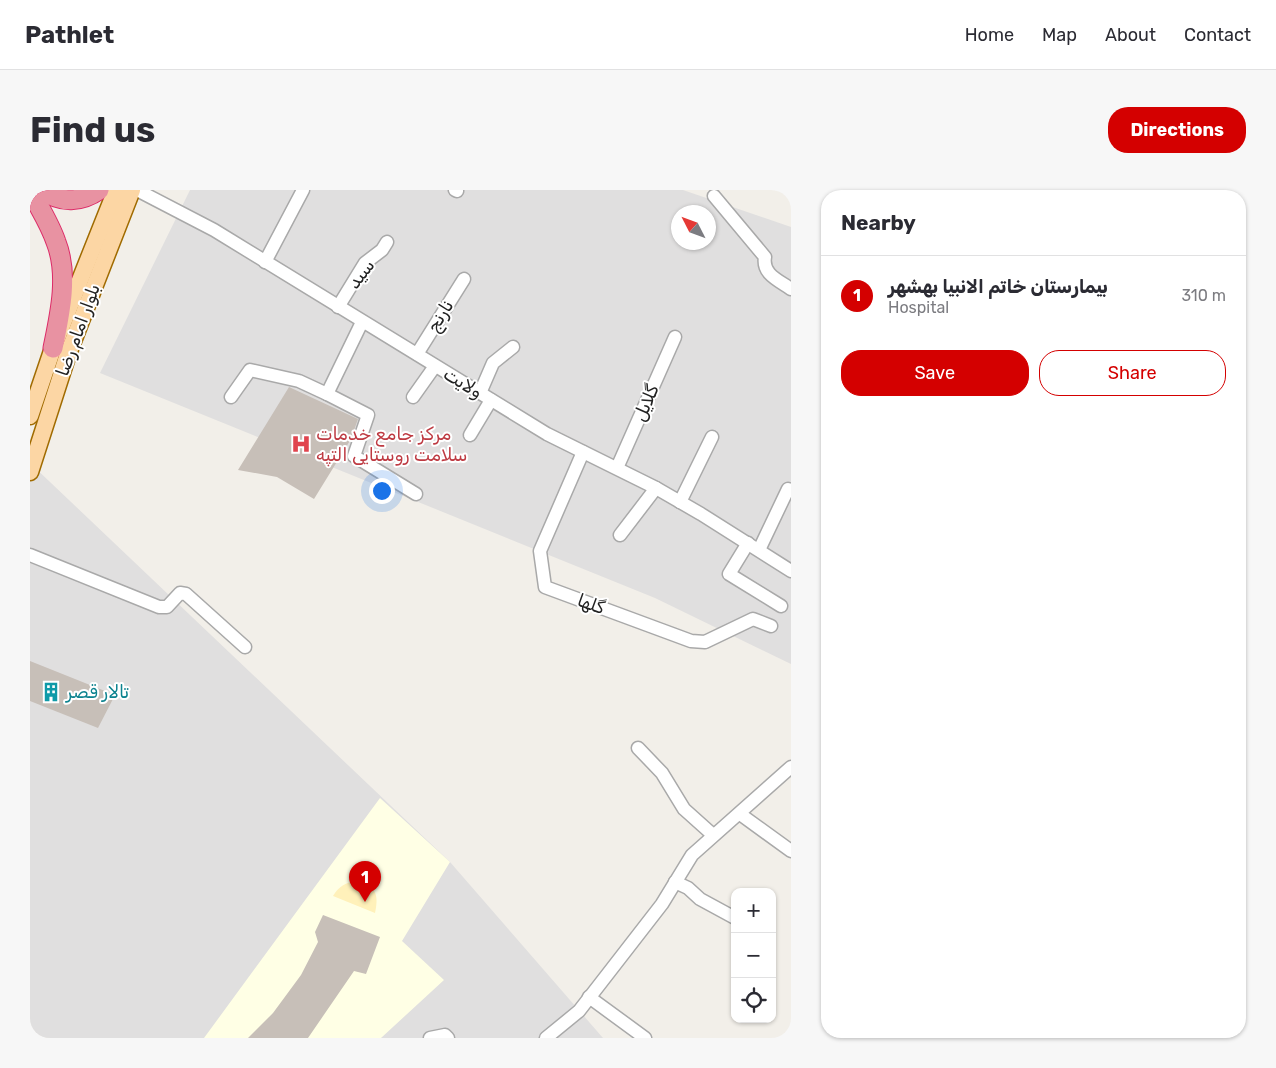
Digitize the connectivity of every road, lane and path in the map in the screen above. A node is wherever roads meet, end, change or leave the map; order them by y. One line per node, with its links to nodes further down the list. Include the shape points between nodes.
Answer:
1 (30, 190): 17 (highway, via 56,242 62,263 59,317)
2 (43, 190): 3 (highway, via 56,198 72,201 91,196)
3 (99, 190)
4 (116, 190): 17 (main road, بلوار امام رضا)
5 (132, 190): 29 (main road, بلوار امام رضا, via 68,354)
6 (137, 190): 10 (street, ولایت, via 214,230)
7 (303, 190): 10 (street)
8 (714, 196): 12 (street, via 765,257 763,266 766,272)
9 (387, 242): 13 (street, سید, via 365,264)
10 (265, 262): 13 (street, ولایت)
11 (464, 279): 18 (street, نارنج)
12 (791, 289)
13 (338, 307): 14 (street, ولایت)
14 (362, 322): 18 (street, ولایت); 20 (street)
15 (675, 337): 28 (street, گلایل)
16 (512, 347): 22 (street, via 493,363)
17 (53, 348): 24 (main road, بلوار امام رضا)
18 (416, 354): 19 (street, ولایت)
19 (435, 366): 21 (street); 22 (street, ولایت)
20 (327, 394): 23 (street, via 299,381 250,370); 32 (street, via 368,415 354,456)
21 (413, 397)
22 (486, 397): 25 (street); 27 (street, ولایت)
23 (231, 398)
24 (30, 416)
25 (470, 435)
26 (712, 437): 33 (street)
27 (583, 452): 28 (street, ولایت); 40 (street, گلها, via 540,551 545,587 691,641 705,642 753,618)
28 (616, 468): 30 (street, ولایت)
29 (30, 472)
30 (656, 488): 33 (street, ولایت); 34 (street)
31 (788, 489): 36 (street)
32 (416, 494)
33 (680, 502): 35 (street, ولایت)
34 (620, 535)
35 (748, 543): 36 (street, ولایت); 39 (street, via 729,574)
36 (759, 550): 38 (street, ولایت)
37 (30, 555): 41 (street, via 158,607 167,607 180,593 186,594)
38 (791, 571)
39 (781, 606)
40 (771, 626)
41 (245, 647)
42 (638, 748): 45 (street, via 662,773 684,809)
43 (791, 767): 44 (street)
44 (740, 814): 45 (street); 46 (street)
45 (712, 835): 47 (street, via 692,855)
46 (791, 851)
47 (674, 882): 48 (street); 49 (street, via 662,904)
48 (731, 916)
49 (589, 997): 52 (street, via 579,1010); 53 (street)
50 (430, 1038): 51 (street, via 445,1035)
51 (448, 1038)
52 (546, 1038)
53 (646, 1038)

